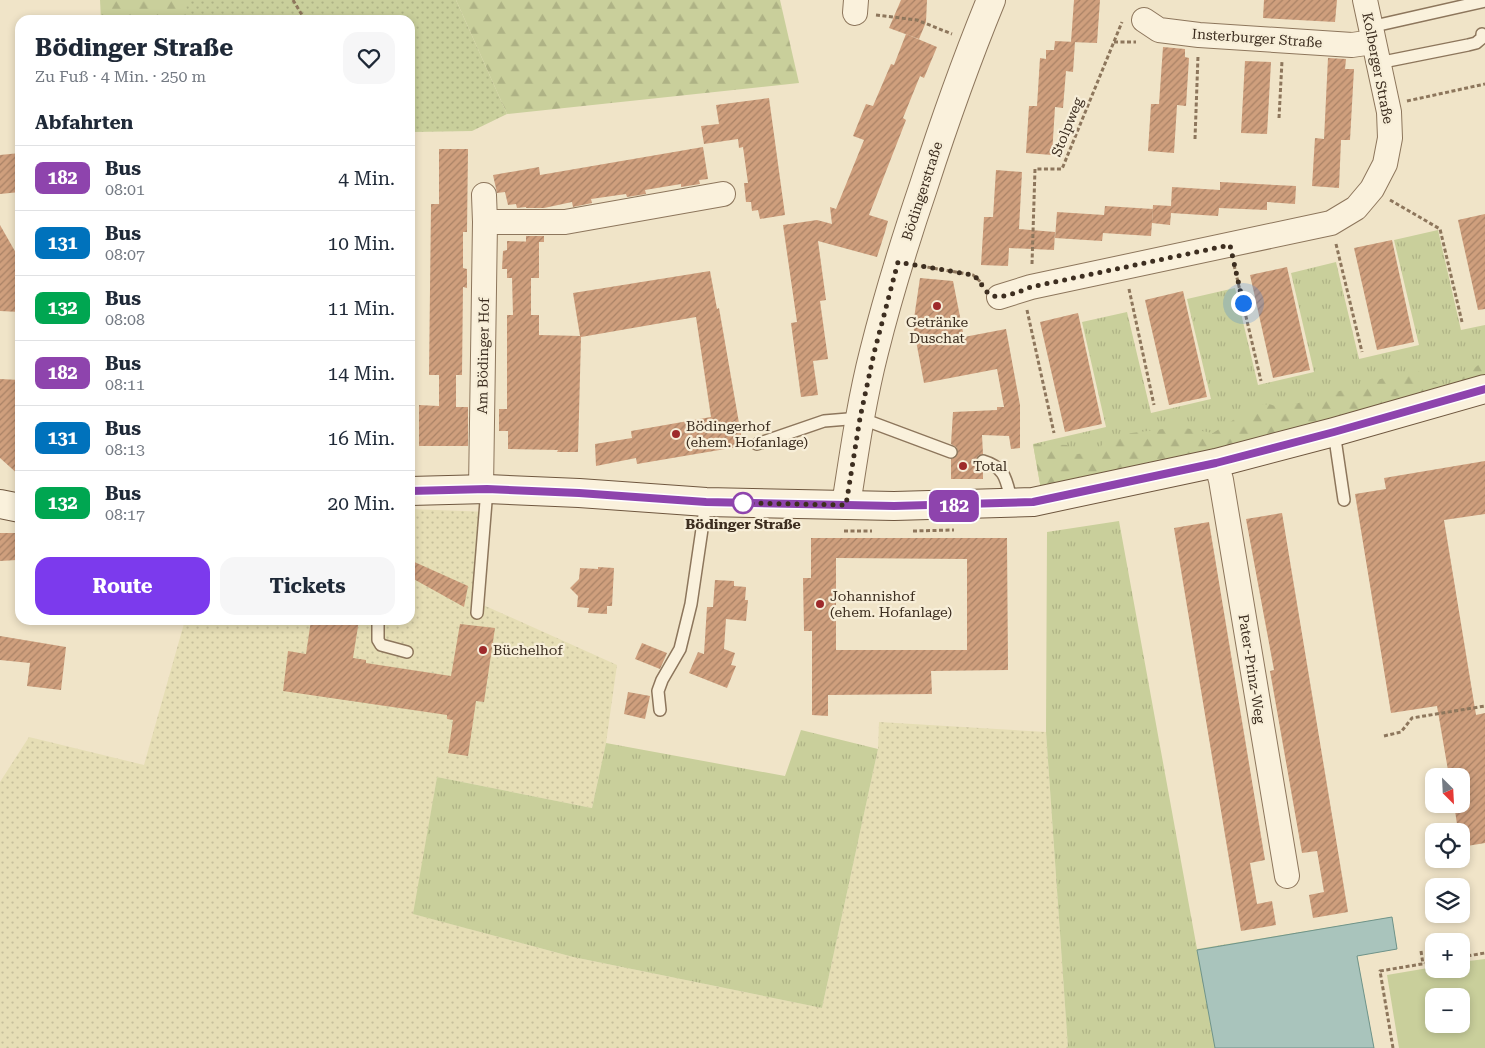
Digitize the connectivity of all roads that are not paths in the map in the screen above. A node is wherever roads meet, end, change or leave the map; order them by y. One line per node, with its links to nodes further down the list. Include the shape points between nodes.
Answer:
1 (991, 0): 12 (main road, Bödingerstraße, via 898,262)
2 (1365, 0): 6 (street, Kolberger Straße)
3 (1485, 1): 6 (lane)
4 (1144, 20): 6 (street, Insterburger Straße, via 1159,30 1199,35)
5 (1482, 34): 6 (lane, via 1480,40 1468,45)
6 (1374, 44): 10 (street, Kolberger Straße, via 1387,105 1390,138 1385,164 1372,189 1356,208 1331,223)
7 (723, 194): 9 (street, via 565,222)
8 (484, 195): 9 (street, Am Bödinger Hof)
9 (485, 222): 18 (street, Am Bödinger Hof)
10 (999, 297)
11 (1485, 389): 13 (main road)
12 (860, 418): 14 (lane, via 824,421); 15 (lane); 24 (main road, Bödingerstraße)
13 (1334, 432): 17 (main road); 20 (lane)
14 (757, 444)
15 (951, 452)
16 (983, 461): 22 (lane, via 997,466)
17 (1216, 463): 22 (main road, via 1059,498); 30 (street, Pater-Prinz-Weg)
18 (484, 489): 19 (main road); 21 (main road); 26 (lane)
19 (415, 491)
20 (1344, 500)
21 (706, 502): 24 (main road); 29 (lane, via 691,604 680,649 658,691)
22 (1012, 503): 24 (main road)
23 (0, 504): 25 (main road)
24 (846, 505)
25 (15, 507)
26 (477, 613)
27 (378, 625): 28 (lane, via 381,645)
28 (407, 652)
29 (660, 710)
30 (1287, 876)

